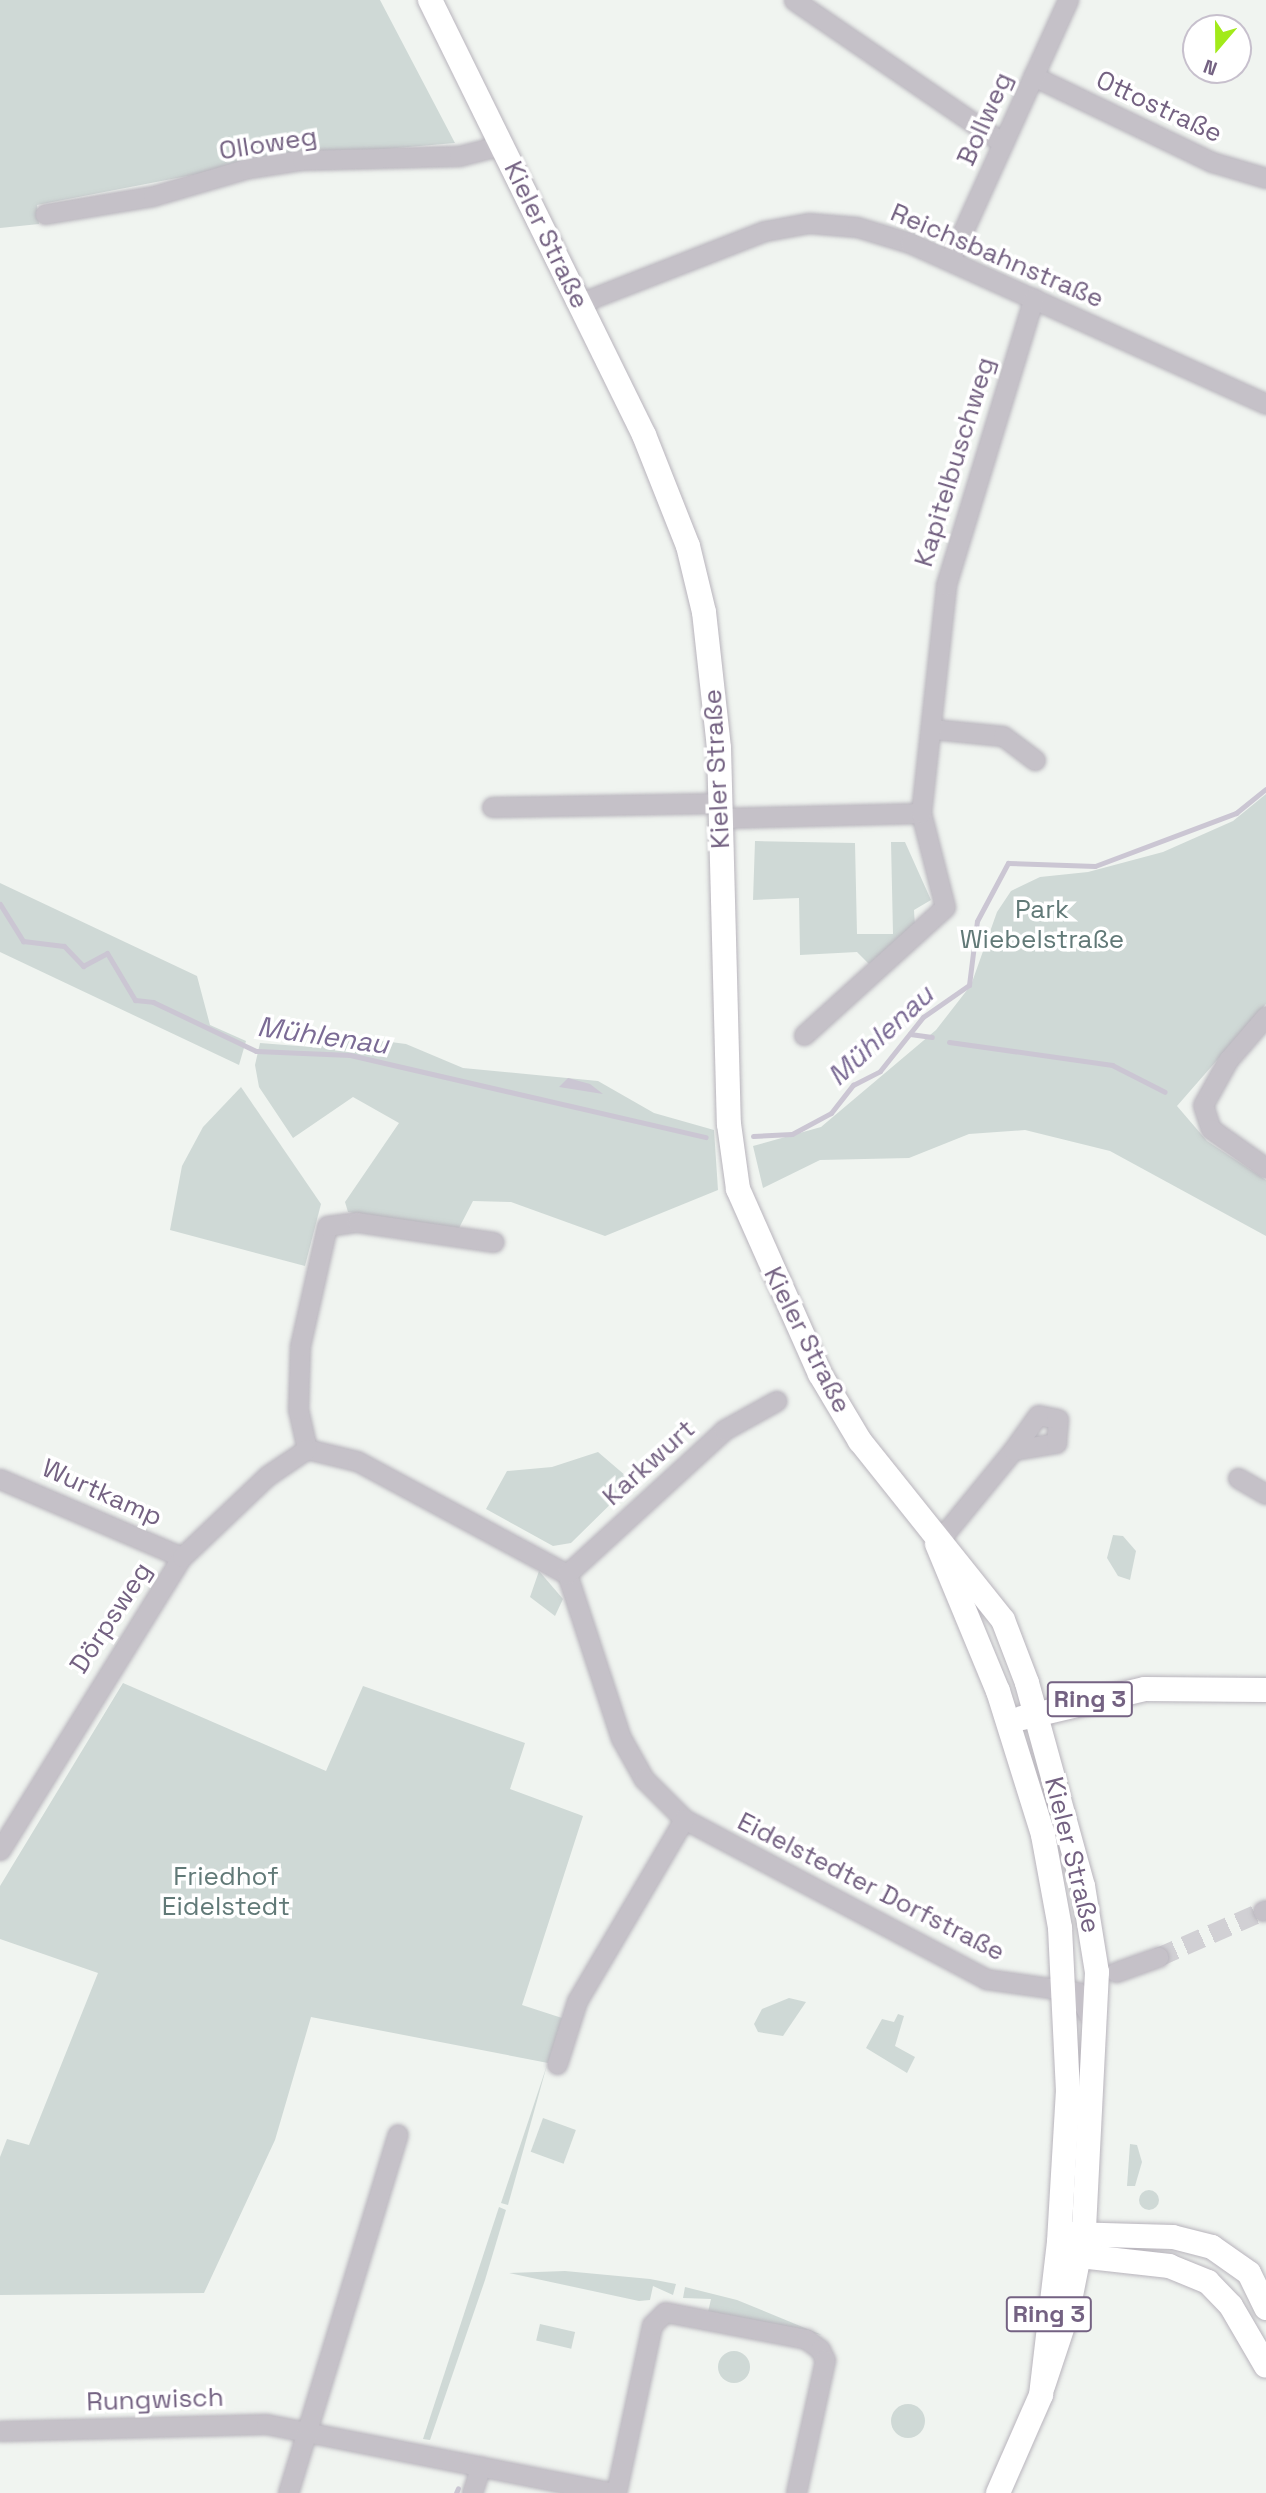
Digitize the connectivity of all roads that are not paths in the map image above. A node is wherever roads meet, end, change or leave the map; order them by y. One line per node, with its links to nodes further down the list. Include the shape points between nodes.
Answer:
1 (430, 0): 6 (main road, Kieler Straße)
2 (794, 0): 5 (street)
3 (1068, 0): 4 (street, Bollweg)
4 (1033, 76): 5 (street, Bollweg); 7 (street, Ottostraße, via 1212,162)
5 (1003, 143): 9 (street, Bollweg)
6 (502, 145): 8 (street, Olloweg, via 459,156 275,164 153,196); 11 (main road, Kieler Straße)
7 (1266, 178)
8 (45, 214)
9 (950, 260): 10 (street, Reichsbahnstraße); 11 (street, Reichsbahnstraße, via 857,227 809,223 753,235)
10 (1034, 298): 12 (street, Reichsbahnstraße); 13 (street, Kapitelbuschweg, via 950,563)
11 (580, 303): 16 (main road, Kieler Straße, via 661,471 688,546 704,612)
12 (1266, 404)
13 (933, 729): 14 (street, via 1003,736 1021,744); 17 (street, Kapitelbuschweg)
14 (1035, 760)
15 (492, 807): 16 (street)
16 (721, 810): 17 (street); 28 (main road, Kieler Straße, via 729,1124 738,1189 820,1374 860,1441)
17 (921, 814): 19 (street, Kapitelbuschweg, via 945,907)
18 (1266, 1016): 20 (street, via 1207,1089 1203,1105 1212,1129)
19 (804, 1035)
20 (1266, 1168)
21 (494, 1242): 23 (street, via 357,1222 327,1226 300,1346 298,1409)
22 (776, 1401): 30 (street, Karkwurt, via 724,1430)
23 (307, 1449): 29 (street, Dörpsweg, via 267,1475); 30 (street, via 357,1461)
24 (1013, 1450): 28 (street)
25 (1238, 1478): 27 (street)
26 (0, 1479): 29 (street, Wurtkamp)
27 (1266, 1494)
28 (937, 1544): 32 (main road, Kieler Straße, via 992,1601); 33 (main road, Kieler Straße)
29 (181, 1557): 35 (street, Dörpsweg)
30 (566, 1574): 34 (street, Eidelstedter Dorfstraße, via 621,1738 645,1779)
31 (1266, 1690): 32 (main road, Ring 3, via 1145,1689)
32 (1035, 1714): 33 (main road, Ring 3); 39 (main road, Kieler Straße, via 1093,1936)
33 (1008, 1722): 38 (main road, Kieler Straße, via 1052,1871)
34 (684, 1819): 38 (street, Eidelstedter Dorfstraße, via 986,1979); 40 (street, via 577,2001)
35 (0, 1850)
36 (1158, 1957): 37 (street)
37 (1116, 1972)
38 (1062, 1986): 39 (street, via 1081,1994); 43 (main road, Kieler Straße)
39 (1095, 2032): 42 (main road, Kieler Straße)
40 (557, 2064)
41 (398, 2134): 50 (street, via 345,2293)
42 (1084, 2230): 43 (main road); 45 (main road, via 1212,2247 1249,2273)
43 (1070, 2249): 44 (main road); 48 (main road, Ring 3)
44 (1142, 2262): 45 (main road, via 1204,2265 1246,2300); 46 (main road, via 1208,2282)
45 (1266, 2307): 46 (street)
46 (1253, 2343): 47 (main road)
47 (1266, 2366)
48 (1040, 2397): 56 (main road, Ring 3); 57 (main road, Ring 3, via 1037,2440)
49 (0, 2431): 50 (street, Rungwisch, via 247,2423)
50 (311, 2431): 51 (street, Rungwisch); 52 (street)
51 (481, 2466): 53 (street); 54 (street, Rungwisch)
52 (288, 2493)
53 (472, 2493)
54 (614, 2493): 55 (street, via 652,2325 666,2312 806,2339 820,2349 825,2360)
55 (796, 2493)
56 (998, 2493)
57 (1017, 2493)

